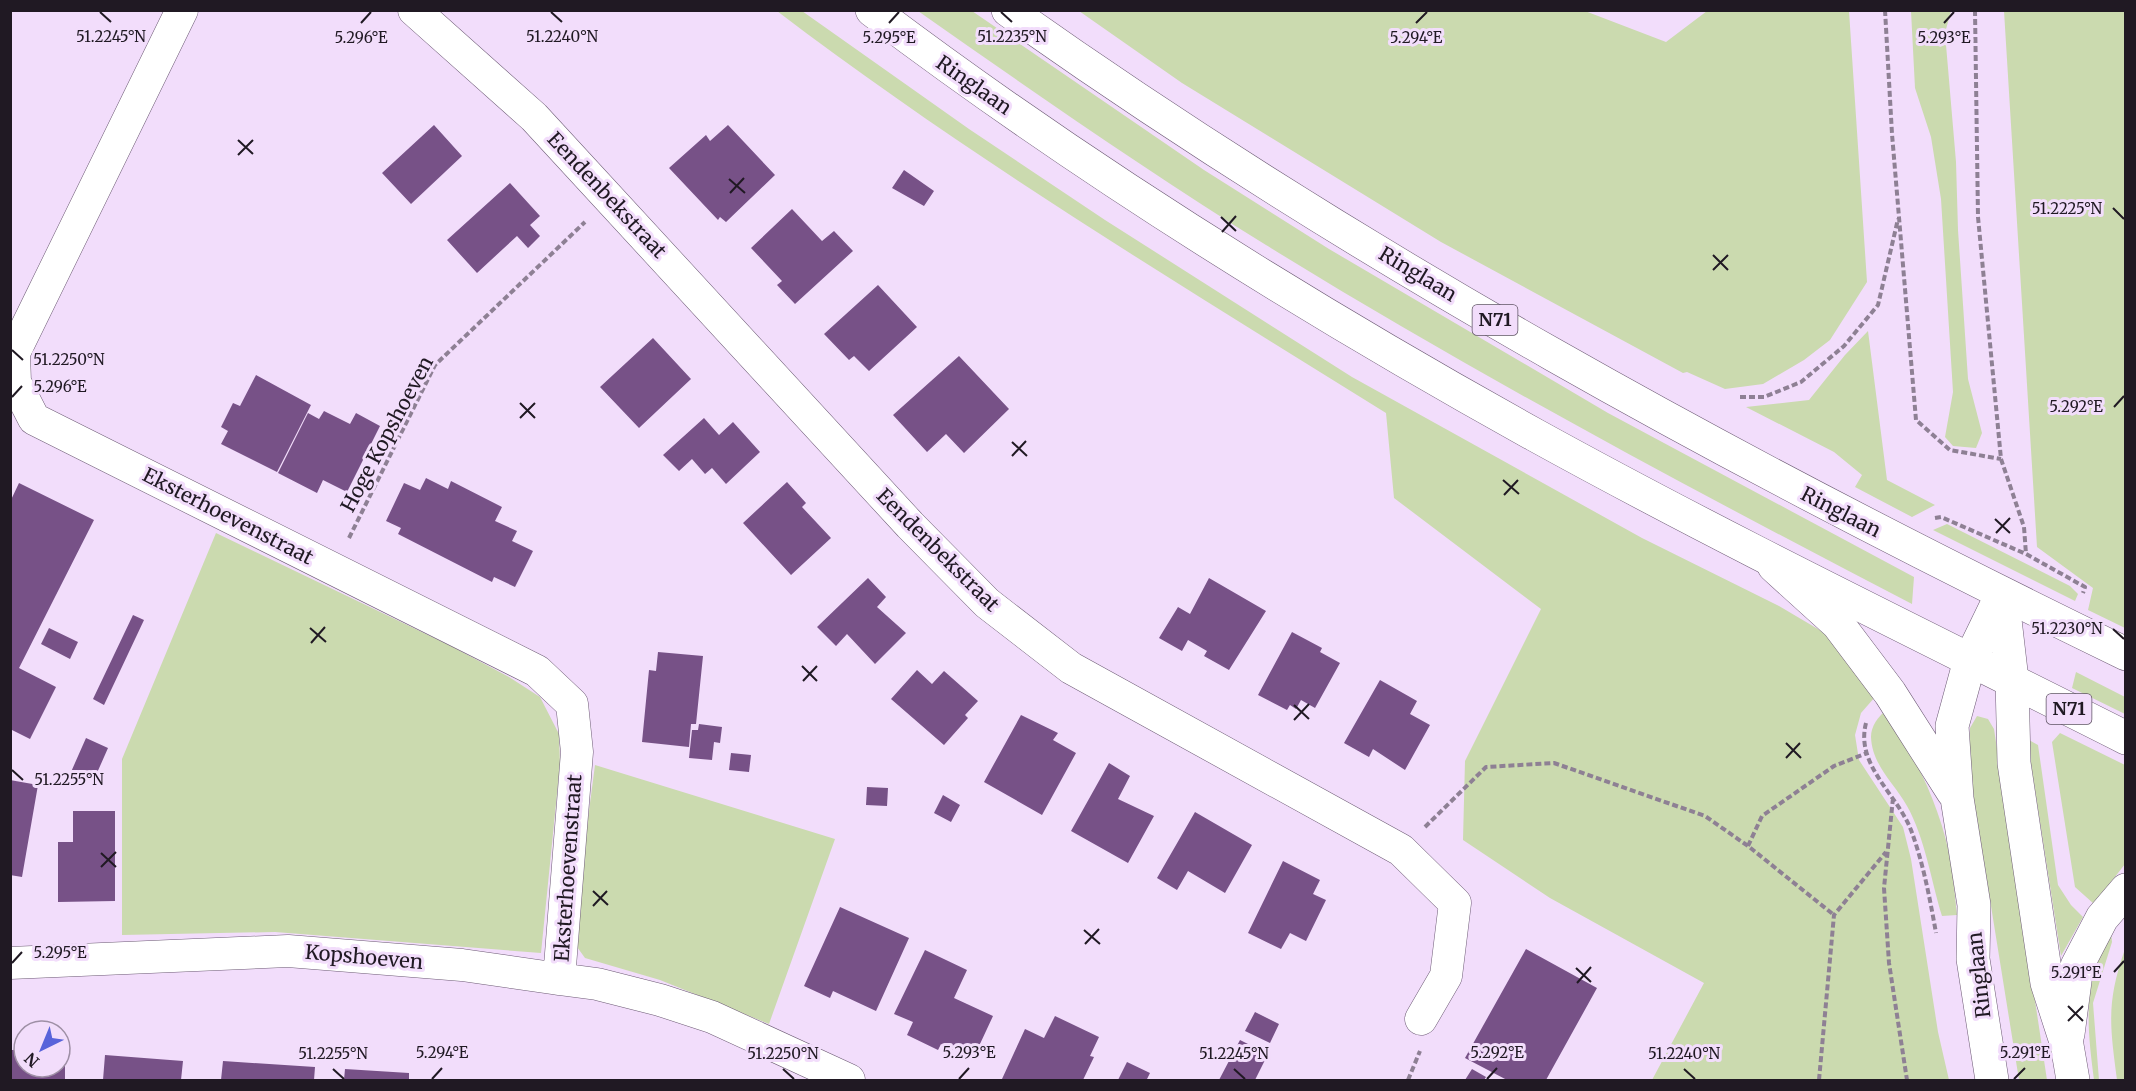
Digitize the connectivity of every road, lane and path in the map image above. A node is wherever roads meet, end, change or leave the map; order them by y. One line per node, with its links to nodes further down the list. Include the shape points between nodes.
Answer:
1 (182, 10): 13 (street, Eksterhoevenstraat, via 14,353 15,382 34,420)
2 (414, 10): 7 (street, Eendenbekstraat, via 534,117)
3 (872, 10): 12 (main road, Ringlaan / N71, via 946,66 1124,187 1294,295 1535,435)
4 (1008, 10): 14 (main road, Ringlaan / N71, via 1311,210 1555,356 1782,481)
5 (1885, 10): 8 (path)
6 (1975, 10): 10 (path, via 1978,217)
7 (609, 199): 13 (path, Hoge Kopshoeven, via 435,365); 24 (street, Eendenbekstraat, via 987,603 1071,668)
8 (1899, 215): 9 (path, via 1878,305 1844,346 1801,382 1764,397); 10 (path, via 1916,420 1950,450)
9 (1740, 397)
10 (2001, 459): 11 (path, via 2024,527)
11 (2026, 554)
12 (1761, 555): 16 (main road, Ringlaan / N71); 18 (main road, Ringlaan, via 1838,624)
13 (334, 569): 30 (street, Eksterhoevenstraat, via 537,672 572,704 577,752)
14 (2002, 594): 15 (main road, N71); 16 (main road, Ringlaan); 17 (main road)
15 (2126, 654)
16 (1970, 660): 17 (main road, Ringlaan / N71); 22 (main road, Ringlaan, via 1952,726)
17 (2012, 680): 19 (main road, N71); 32 (main road, via 2014,763 2045,971)
18 (1890, 693): 20 (path, via 1868,715 1863,735); 22 (main road, Ringlaan)
19 (2126, 738)
20 (1867, 753): 21 (path, via 1871,767); 23 (path, via 1834,766 1762,816)
21 (1893, 798): 25 (path); 28 (path, via 1916,844)
22 (1957, 798): 36 (main road, Ringlaan, via 1974,905 1973,959)
23 (1748, 846): 24 (path, via 1705,816 1554,763 1486,767); 27 (path)
24 (1401, 850): 31 (street, Eendenbekstraat, via 1455,903 1446,976)
25 (1888, 850): 27 (path); 35 (path, via 1884,888 1888,952)
26 (2126, 890): 32 (main road, via 2102,918 2077,966)
27 (1834, 915): 34 (path)
28 (1937, 940)
29 (10, 963): 30 (street, Kopshoeven, via 288,951 462,965)
30 (560, 979): 33 (street, Kopshoeven, via 597,984 712,1017)
31 (1421, 1019)
32 (2067, 1045): 37 (main road)
33 (849, 1080)
34 (1819, 1080)
35 (1906, 1080)
36 (1992, 1080)
37 (2073, 1080)

